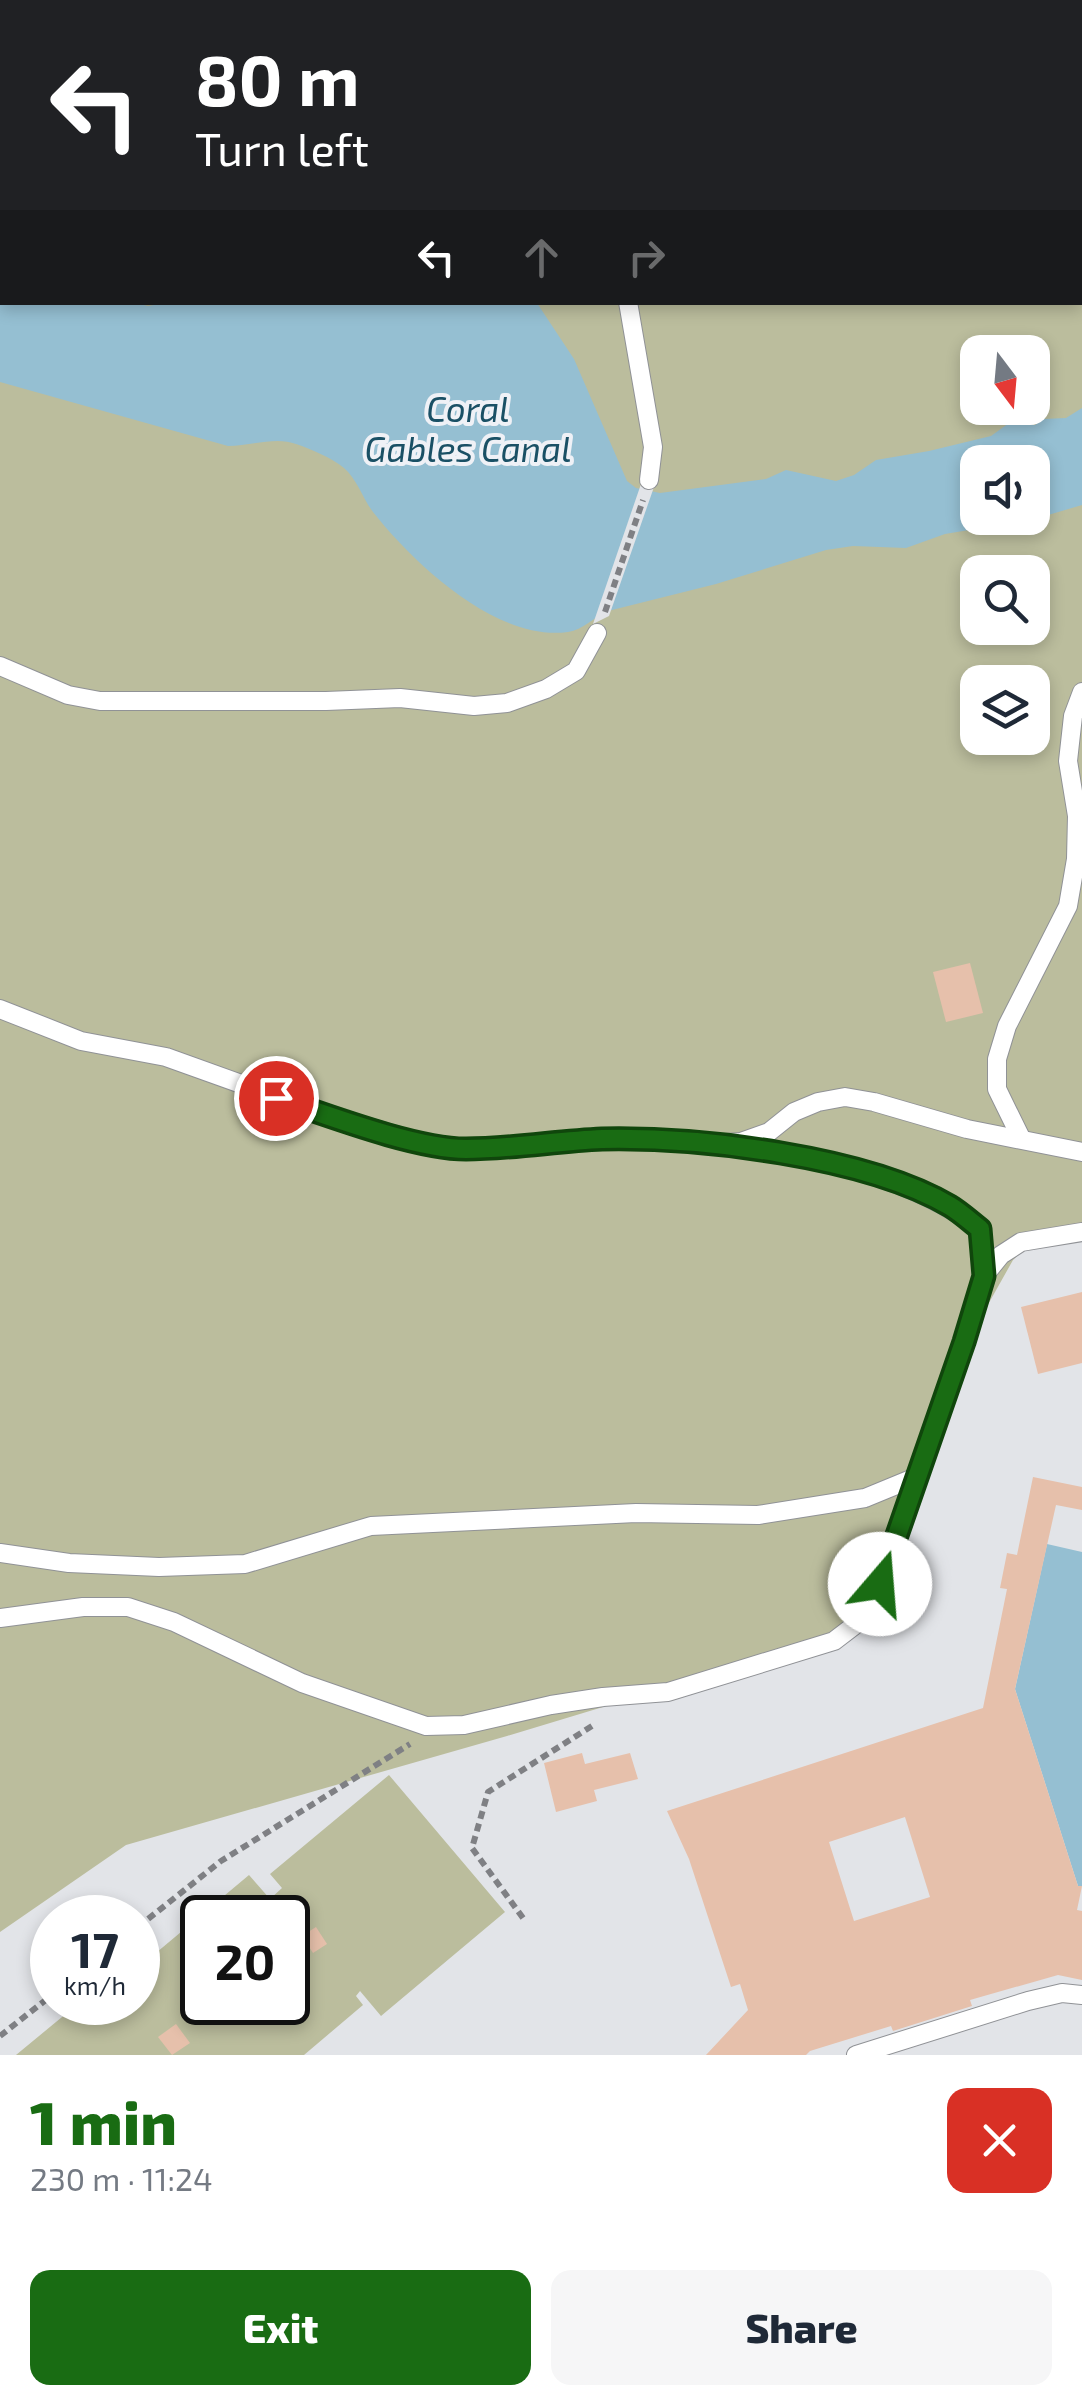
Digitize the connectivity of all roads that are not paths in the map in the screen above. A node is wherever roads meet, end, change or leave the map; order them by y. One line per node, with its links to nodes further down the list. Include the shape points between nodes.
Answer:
1 (629, 305): 2 (lane, via 648,404)
2 (650, 480)
3 (597, 633): 4 (lane, via 576,671 546,689 474,706 400,698 100,701 68,696)
4 (0, 666)
5 (1082, 692): 7 (lane, via 1068,760 1076,830 1068,906 997,1059 997,1089)
6 (0, 1008): 8 (lane, via 81,1041 166,1057 430,1144)
7 (1021, 1138): 8 (lane, via 845,1097 794,1112 741,1142); 9 (lane)
8 (712, 1144): 11 (lane, via 839,1166 950,1206 980,1229)
9 (1082, 1152)
10 (1082, 1232): 11 (lane, via 1021,1242)
11 (984, 1276): 12 (lane)
12 (916, 1476): 13 (lane, via 865,1498 758,1515 636,1513 372,1526 245,1564 159,1568); 14 (lane, via 868,1615 834,1641 668,1692 568,1702 464,1724 426,1726 302,1683 128,1607)
13 (0, 1552)
14 (0, 1618)
15 (1082, 1995): 16 (lane, via 1028,2000)
16 (856, 2055)

